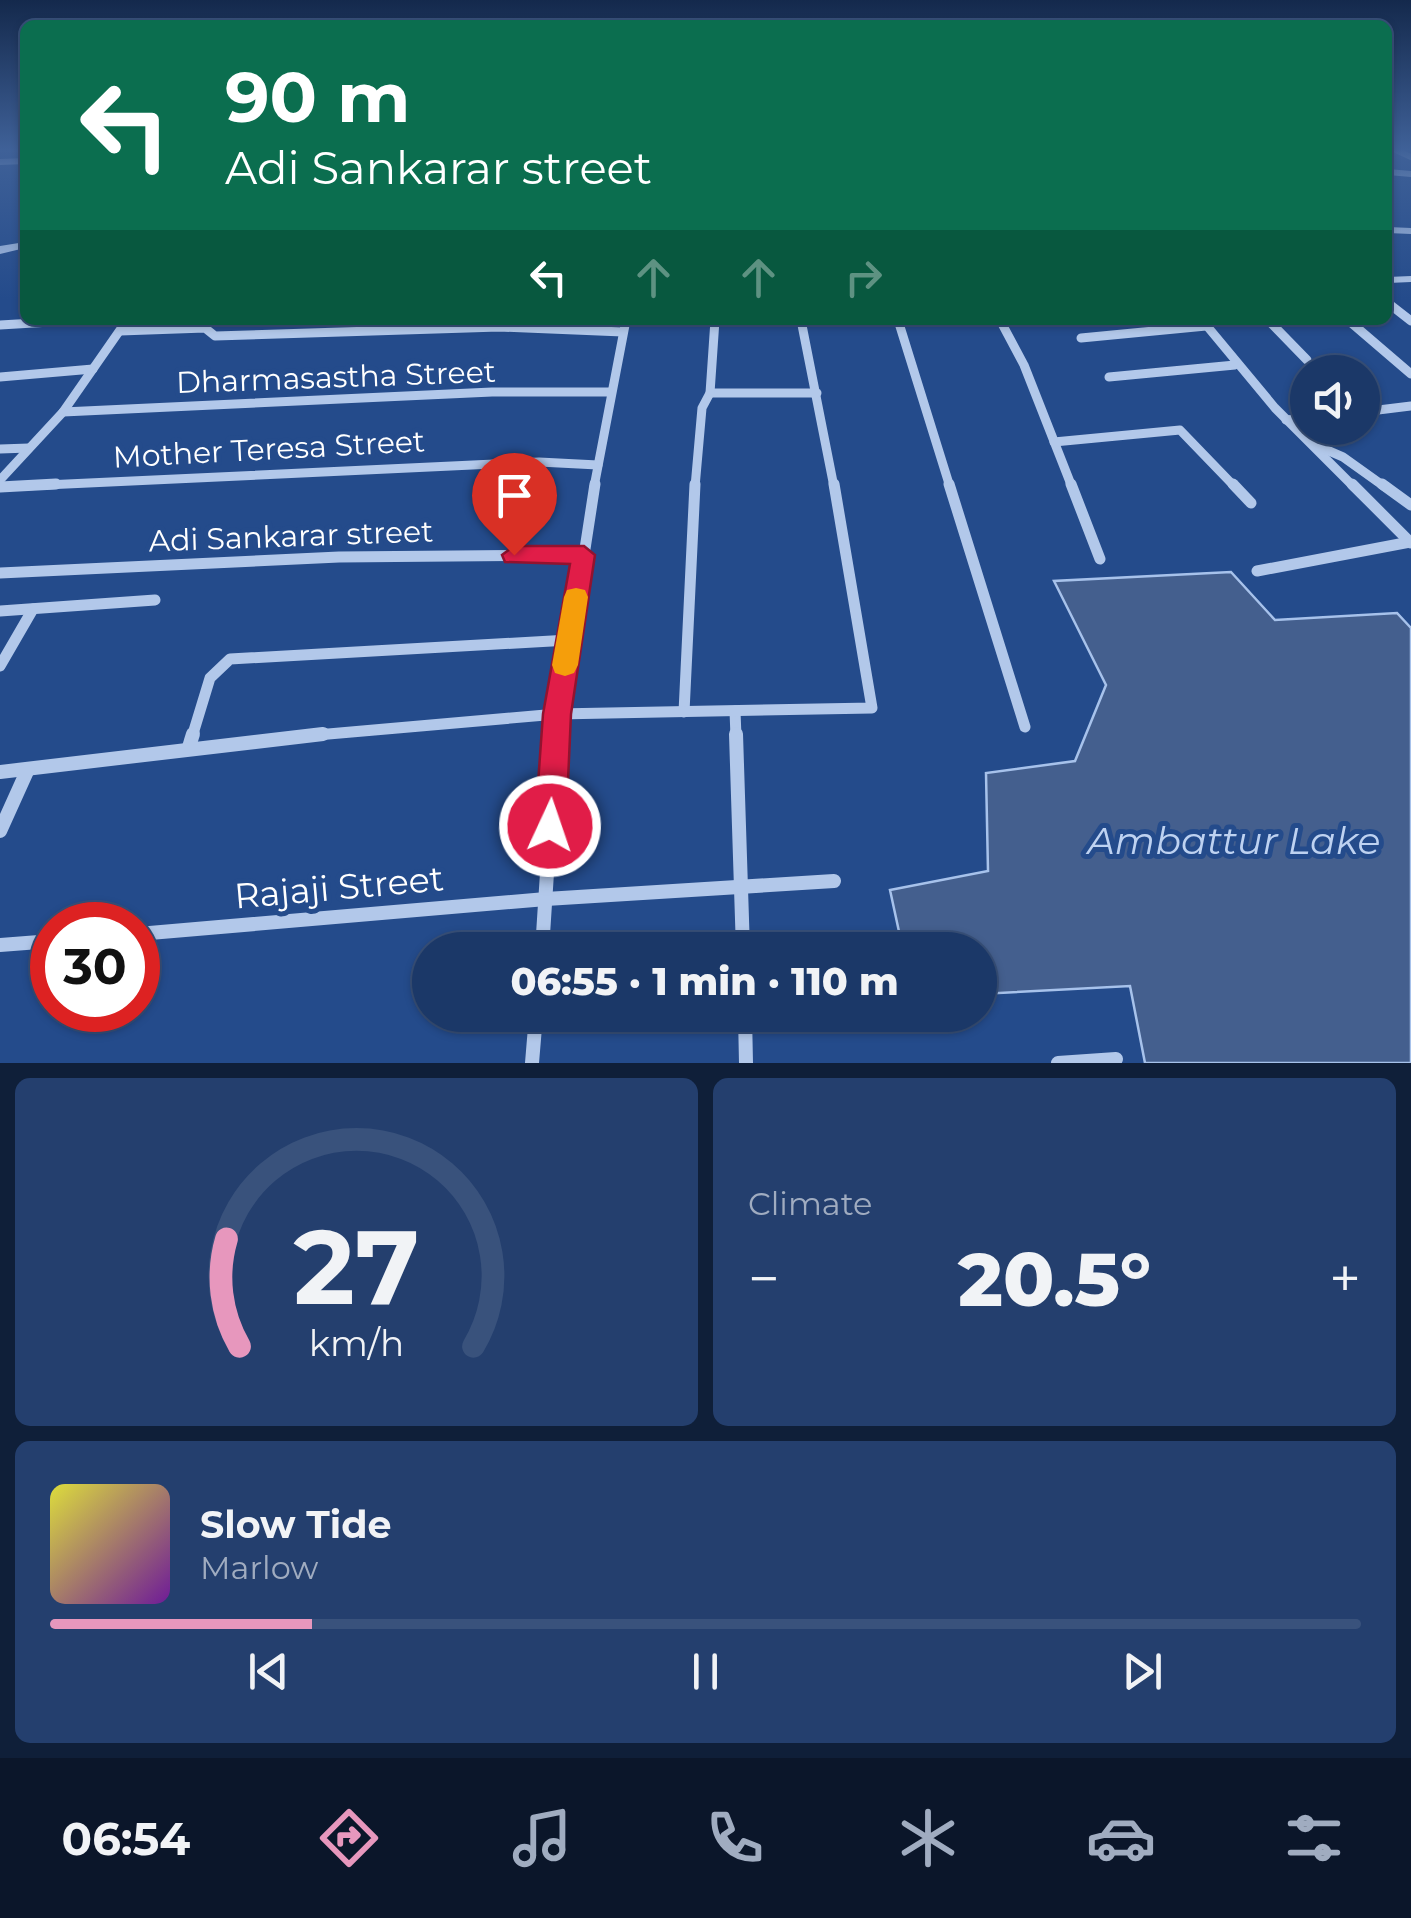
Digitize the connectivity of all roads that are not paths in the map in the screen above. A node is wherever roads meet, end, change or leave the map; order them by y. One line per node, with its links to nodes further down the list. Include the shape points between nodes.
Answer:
1 (124, 325): 13 (street)
2 (195, 325): 13 (street)
3 (209, 325): 12 (street, via 215,336)
4 (715, 325): 22 (street)
5 (802, 325): 23 (street)
6 (900, 325): 52 (street)
7 (1003, 325): 30 (street)
8 (1188, 325): 14 (street)
9 (1205, 325): 16 (street)
10 (1273, 325): 15 (street)
11 (1354, 325): 18 (street)
12 (625, 326): 21 (street)
13 (120, 331): 17 (street)
14 (1081, 338)
15 (1302, 355)
16 (1235, 365): 20 (street); 27 (street)
17 (93, 369): 19 (street); 26 (street)
18 (1411, 374)
19 (0, 377)
20 (1109, 377)
21 (610, 392): 26 (street, Dharmasastha Street); 35 (street)
22 (710, 393): 23 (street); 50 (street, via 702,408 696,470)
23 (817, 393): 49 (street, via 872,708)
24 (1411, 406): 25 (street)
25 (1380, 410)
26 (63, 412): 33 (street)
27 (1286, 420): 28 (street); 29 (street)
28 (1290, 420)
29 (1290, 424)
30 (1054, 442): 37 (street, via 1180,430); 41 (street)
31 (1311, 445): 39 (street)
32 (1315, 445): 38 (street)
33 (30, 448): 34 (street); 36 (street)
34 (0, 449)
35 (598, 465): 36 (street, Mother Teresa Street); 40 (street)
36 (0, 483)
37 (1252, 503)
38 (1411, 505)
39 (1411, 542): 42 (street)
40 (584, 555): 43 (street, Adi Sankarar street, via 339,556); 47 (street)
41 (1100, 559)
42 (1257, 571)
43 (0, 573)
44 (154, 600): 45 (street)
45 (33, 609): 46 (street); 48 (street)
46 (0, 611)
47 (568, 640): 51 (street); 53 (street, via 230,659 210,678)
48 (0, 666)
49 (735, 710): 50 (street); 58 (street)
50 (684, 712): 51 (street)
51 (557, 714): 53 (street); 59 (street)
52 (1025, 727)
53 (190, 748): 54 (street)
54 (28, 769): 55 (street); 56 (street)
55 (0, 772)
56 (0, 831)
57 (834, 881): 58 (street, Rajaji Street)
58 (742, 887): 59 (street, Rajaji Street); 62 (street)
59 (546, 900): 60 (street, Rajaji Street); 61 (street)
60 (160, 932)
61 (543, 932)
62 (743, 932)
63 (30, 942): 64 (street)
64 (0, 945)
65 (535, 1032): 68 (street)
66 (745, 1032): 69 (street)
67 (1116, 1059): 70 (street)
68 (532, 1063)
69 (746, 1063)
70 (1058, 1063)

